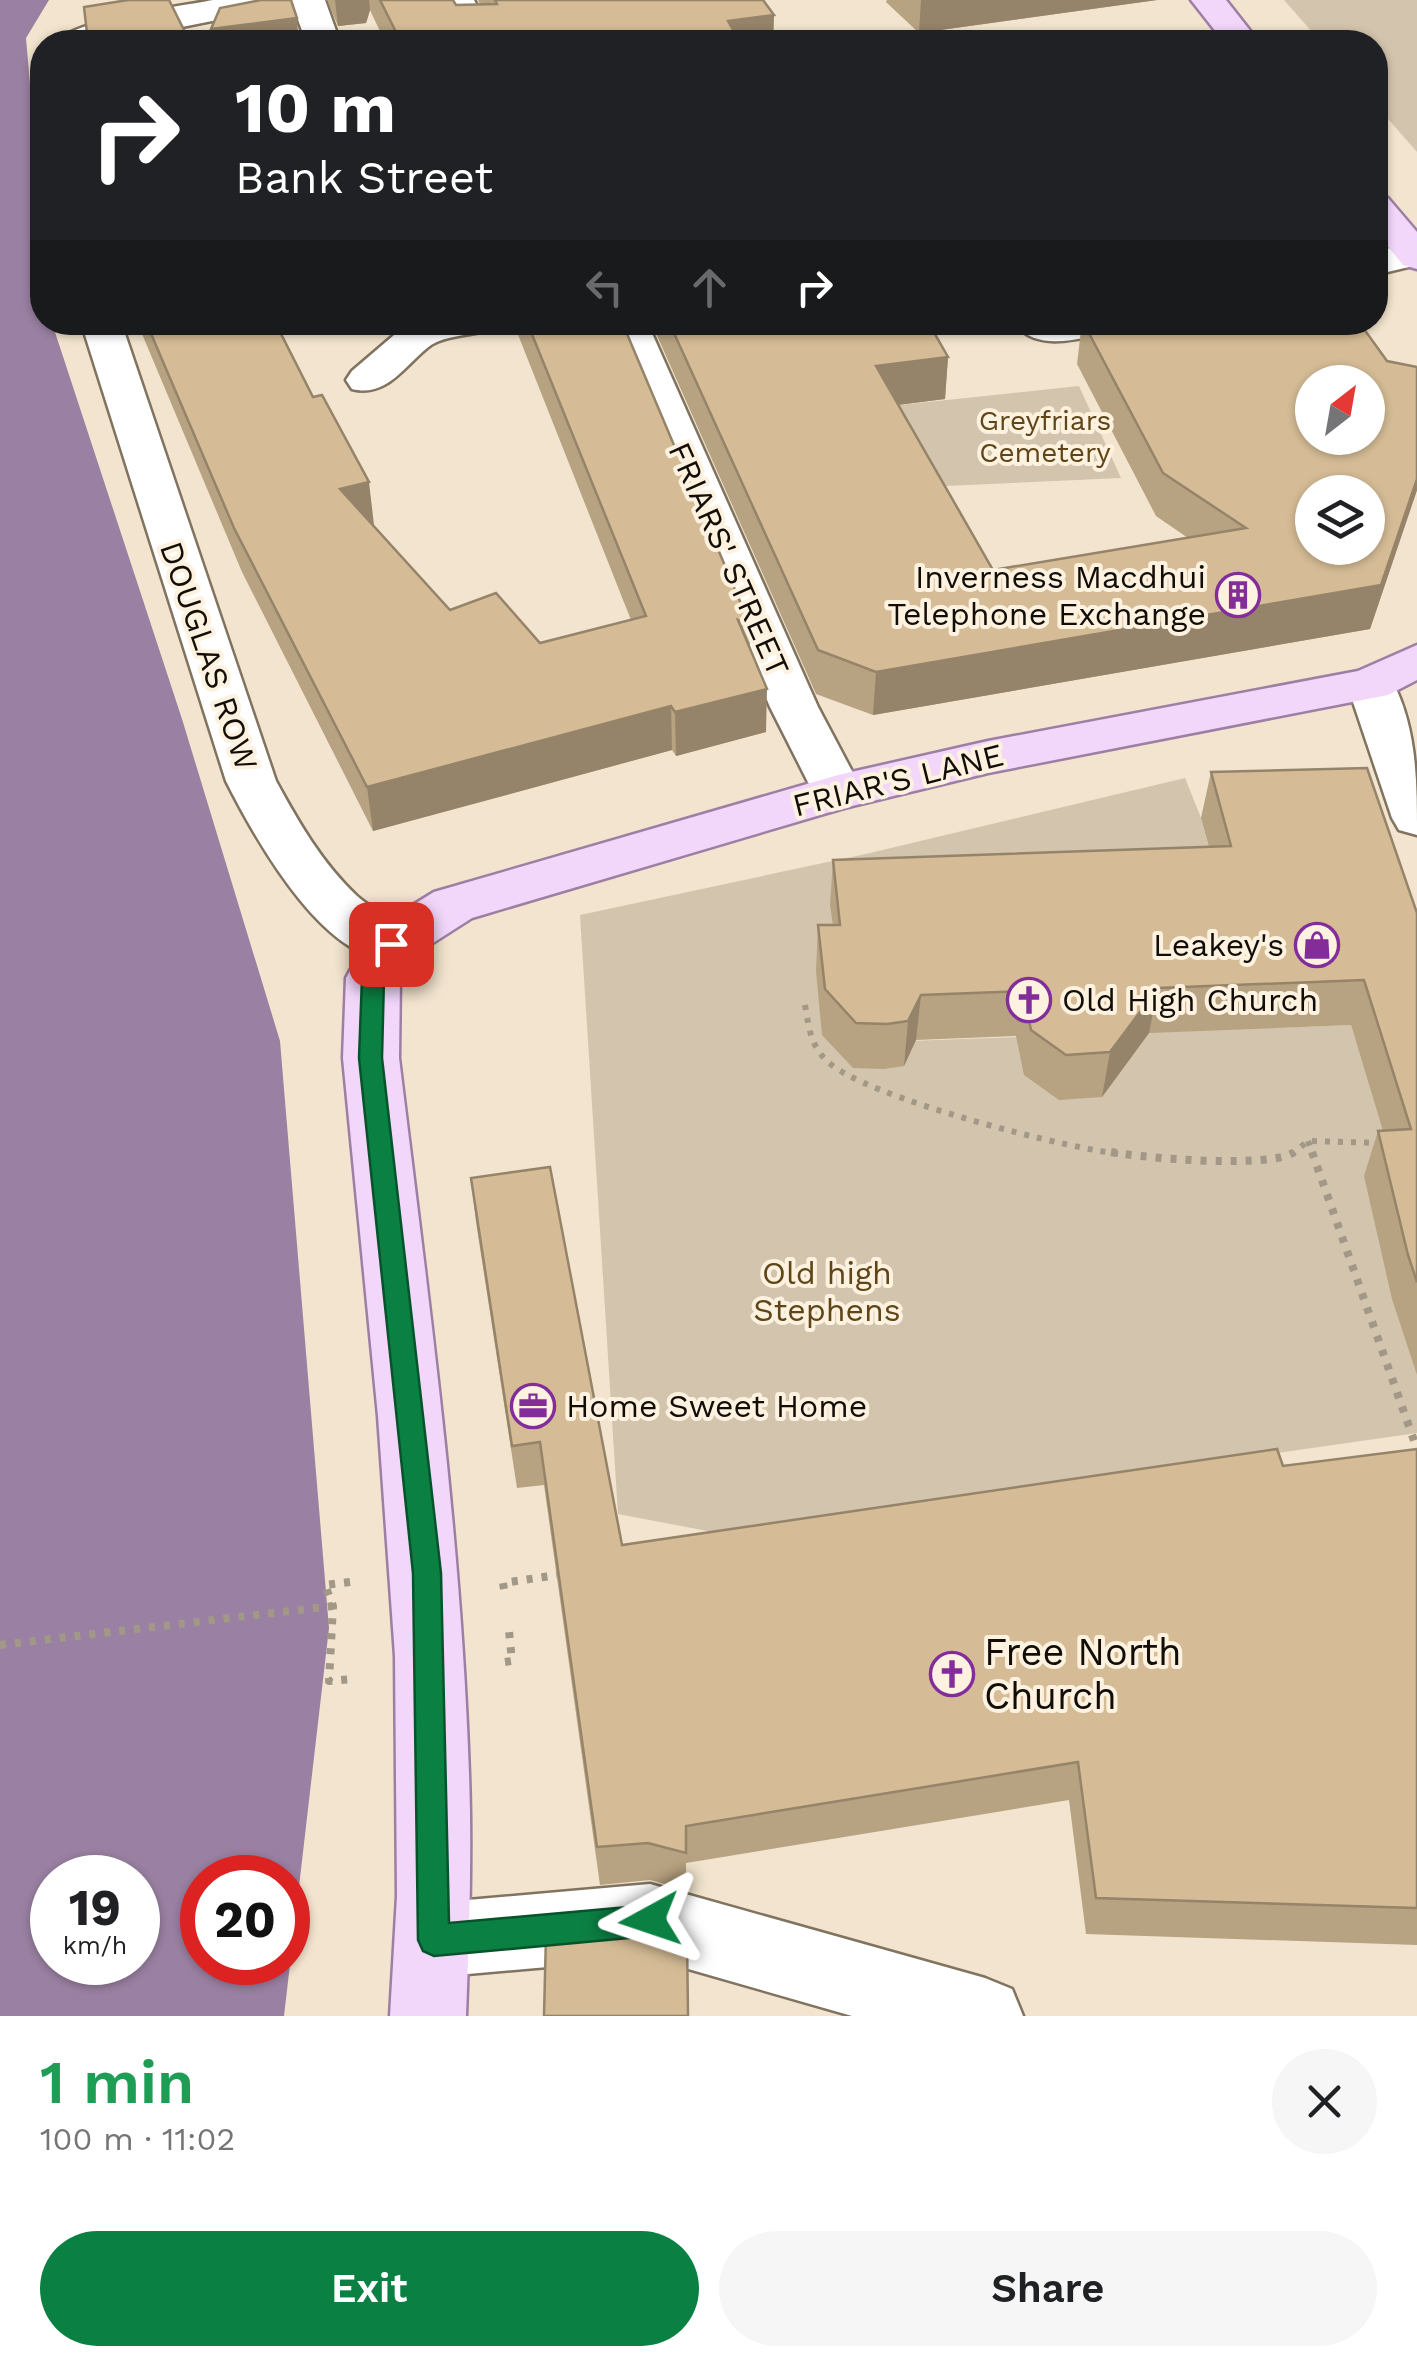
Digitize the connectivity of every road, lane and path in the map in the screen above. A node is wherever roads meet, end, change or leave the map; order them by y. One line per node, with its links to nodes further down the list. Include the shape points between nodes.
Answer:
1 (267, 0): 5 (street)
2 (308, 0): 6 (street)
3 (457, 0): 7 (street)
4 (1208, 0): 8 (main road)
5 (124, 30)
6 (319, 30)
7 (473, 30)
8 (1232, 30)
9 (1388, 222): 10 (main road)
10 (1416, 255): 11 (street)
11 (1388, 260)
12 (105, 335): 20 (street, DOUGLAS ROW, via 251,781 286,848 340,912)
13 (419, 335): 15 (street)
14 (633, 335): 18 (street, FRIARS' STREET)
15 (366, 380)
16 (1417, 660): 17 (main road, FRIAR'S LANE)
17 (1371, 684): 18 (main road, FRIAR'S LANE); 19 (street)
18 (838, 792): 20 (main road, FRIAR'S LANE, via 453,904)
19 (1417, 818)
20 (391, 944): 30 (main road, via 373,978 371,1058 427,1573)
21 (804, 1005): 22 (path, via 813,1046 830,1065 869,1085 1016,1133 1122,1154 1222,1161 1285,1159)
22 (1308, 1141): 23 (path); 24 (path)
23 (1387, 1143)
24 (1417, 1449)
25 (581, 1572): 26 (path, via 503,1582)
26 (506, 1602)
27 (333, 1606): 29 (path)
28 (508, 1622): 30 (path, via 512,1661)
29 (0, 1645)
30 (430, 1672): 31 (main road)
31 (434, 1940): 32 (main road); 33 (street, via 650,1920)
32 (428, 2016)
33 (984, 2016)

